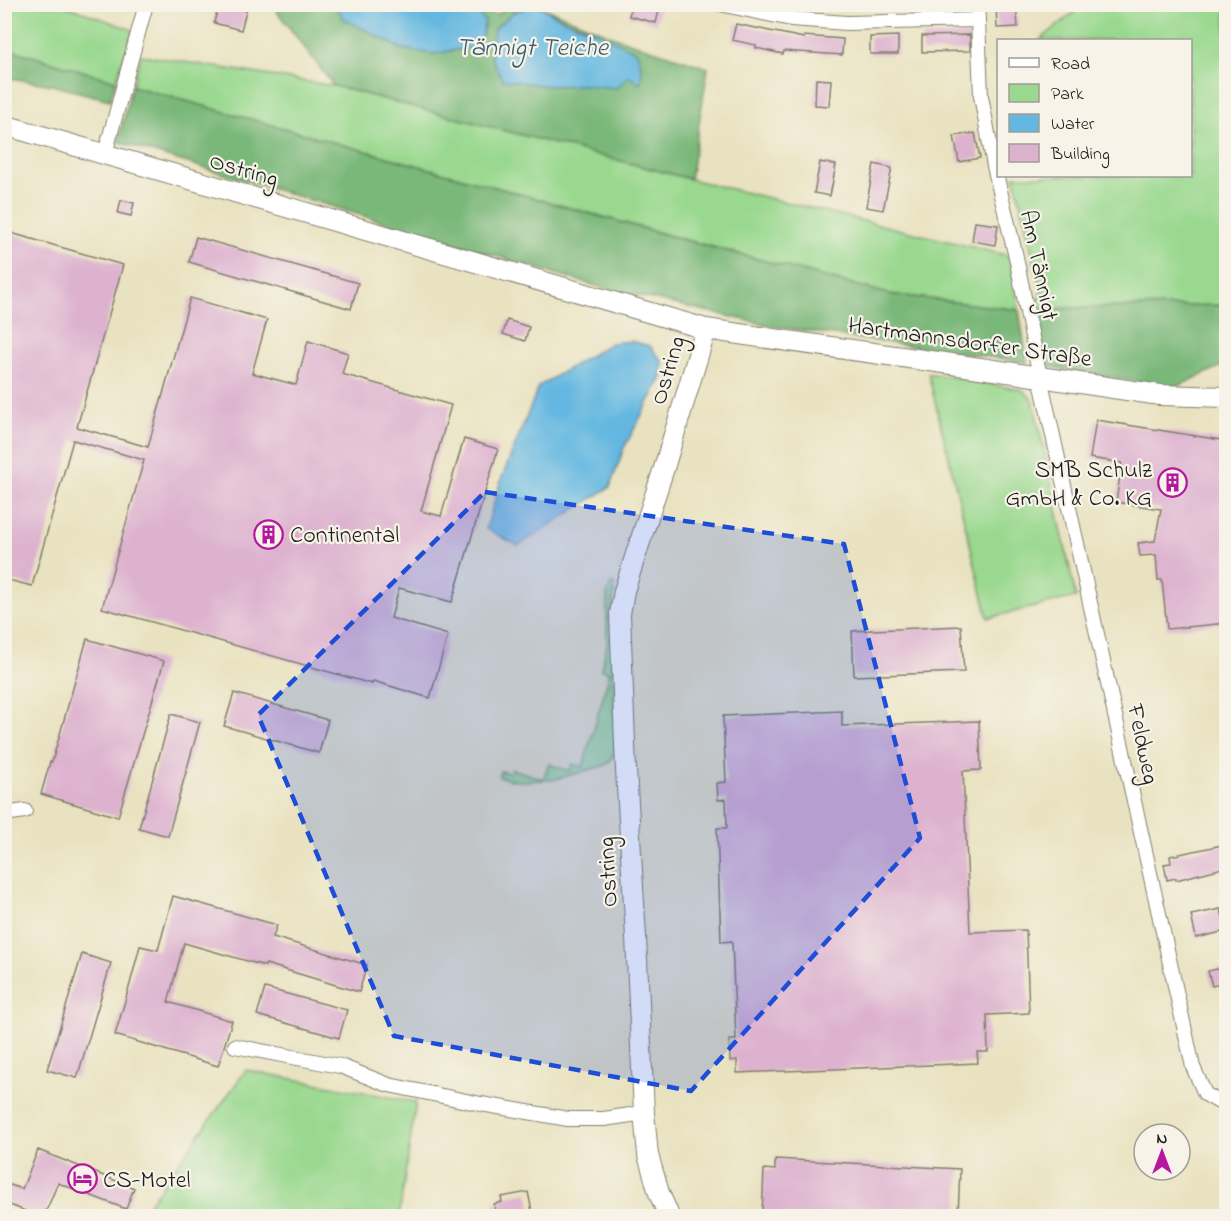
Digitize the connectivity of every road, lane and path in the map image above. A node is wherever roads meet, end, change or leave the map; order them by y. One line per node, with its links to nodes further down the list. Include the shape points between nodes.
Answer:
1 (146, 4): 6 (street)
2 (720, 4): 4 (street, via 791,19 847,23)
3 (977, 4): 4 (street, Am Tännigt)
4 (978, 20): 8 (street, Am Tännigt, via 981,96)
5 (4, 125): 6 (main road, Ostring)
6 (105, 154): 7 (main road, Ostring)
7 (706, 328): 8 (main road, Hartmannsdorfer Straße); 14 (main road, Ostring, via 624,591 621,614)
8 (1040, 377): 9 (main road, Hartmannsdorfer Straße, via 1160,395); 13 (street, Feldweg, via 1193,1067 1205,1094)
9 (1227, 397)
10 (25, 811): 11 (street)
11 (4, 814)
12 (235, 1046): 14 (street, via 340,1066 389,1085 568,1119)
13 (1227, 1106)
14 (644, 1113): 15 (main road, Ostring, via 648,1155)
15 (669, 1216)

